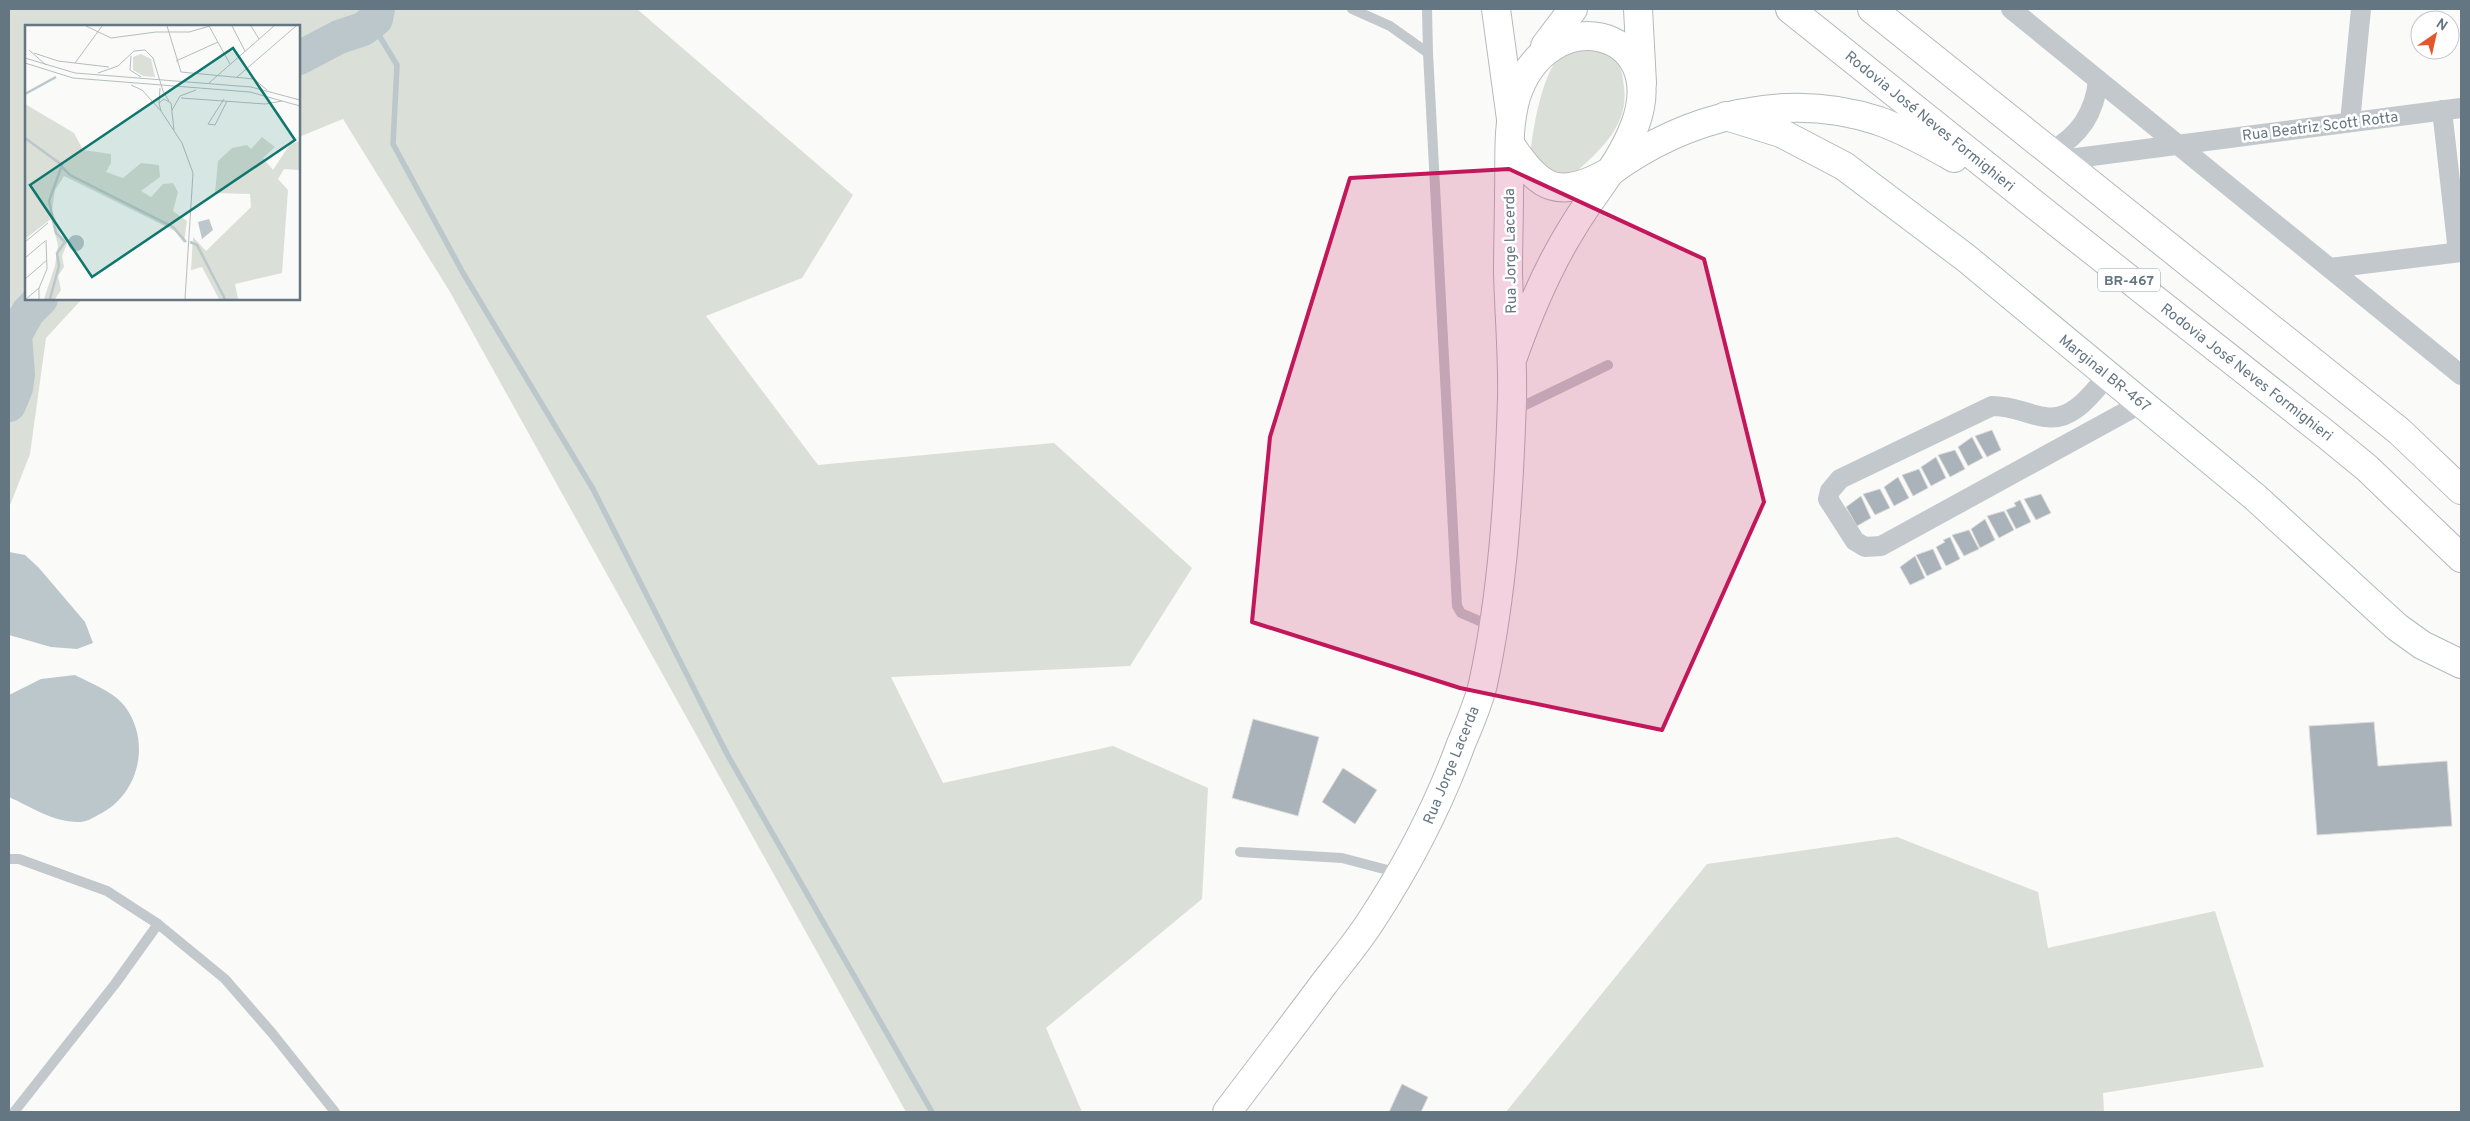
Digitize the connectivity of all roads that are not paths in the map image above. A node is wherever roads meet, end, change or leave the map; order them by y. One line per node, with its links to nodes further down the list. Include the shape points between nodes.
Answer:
1 (1352, 9): 11 (lane, via 1390,26)
2 (1427, 9): 11 (lane)
3 (1496, 9): 17 (main road)
4 (1574, 9): 10 (main road)
5 (1638, 9): 13 (main road)
6 (1790, 9): 21 (main road, Rodovia José Neves Formighieri / BR-467)
7 (1872, 9): 19 (main road, BR-467)
8 (2011, 9): 12 (street)
9 (2361, 9): 16 (street)
10 (1545, 46): 13 (main road, via 1563,34 1584,30 1605,34 1623,45 1636,62); 17 (main road, via 1517,92)
11 (1428, 53): 34 (lane, via 1457,606 1461,613)
12 (2098, 80): 18 (street); 19 (street, via 2097,93 2087,119)
13 (1642, 83): 20 (main road, via 1639,115 1628,145)
14 (2452, 109): 16 (street, Rua Beatriz Scott Rotta); 22 (street)
15 (1726, 116): 20 (main road, via 1654,143); 21 (main road, via 1787,108 1819,109 1878,121 1922,140); 27 (main road, Marginal BR-467, via 1781,133 1844,166 1966,258)
16 (2350, 122): 18 (street, Rua Beatriz Scott Rotta)
17 (1510, 132): 20 (main road, via 1530,172 1541,182 1562,190 1586,185); 24 (main road, Rua Jorge Lacerda, via 1508,274)
18 (2178, 145): 19 (street, Rua Beatriz Scott Rotta); 23 (street)
19 (2056, 156): 32 (main road, BR-467, via 2399,432)
20 (1610, 172): 24 (main road, Rua Jorge Lacerda, via 1554,260)
21 (2054, 220): 33 (main road, Rodovia José Neves Formighieri / BR-467, via 2367,468)
22 (2460, 252): 23 (street)
23 (2330, 268): 26 (street)
24 (1513, 357): 30 (main road, Rua Jorge Lacerda)
25 (1608, 364): 30 (lane)
26 (2461, 374)
27 (2107, 376): 28 (street); 29 (main road, Marginal BR-467)
28 (2086, 403): 31 (street); 31 (street, via 2063,416 2047,418 2008,406 1992,406 1840,479 1830,491 1828,500 1855,541 1865,547 1881,546)
29 (2142, 404): 31 (street); 35 (main road, Marginal BR-467, via 2255,497 2397,626 2422,645)
30 (1512, 412): 34 (main road, Rua Jorge Lacerda, via 1508,513)
31 (2108, 422)
32 (2461, 490)
33 (2461, 558)
34 (1492, 627): 38 (main road, Rua Jorge Lacerda, via 1479,697 1438,800)
35 (2461, 664)
36 (1240, 852): 38 (lane, via 1342,858)
37 (9, 859): 39 (lane, via 19,859 107,891)
38 (1401, 873): 42 (main road, Rua Jorge Lacerda, via 1369,925)
39 (158, 924): 40 (lane); 41 (lane, via 225,979)
40 (14, 1112)
41 (335, 1112)
42 (1227, 1112)

